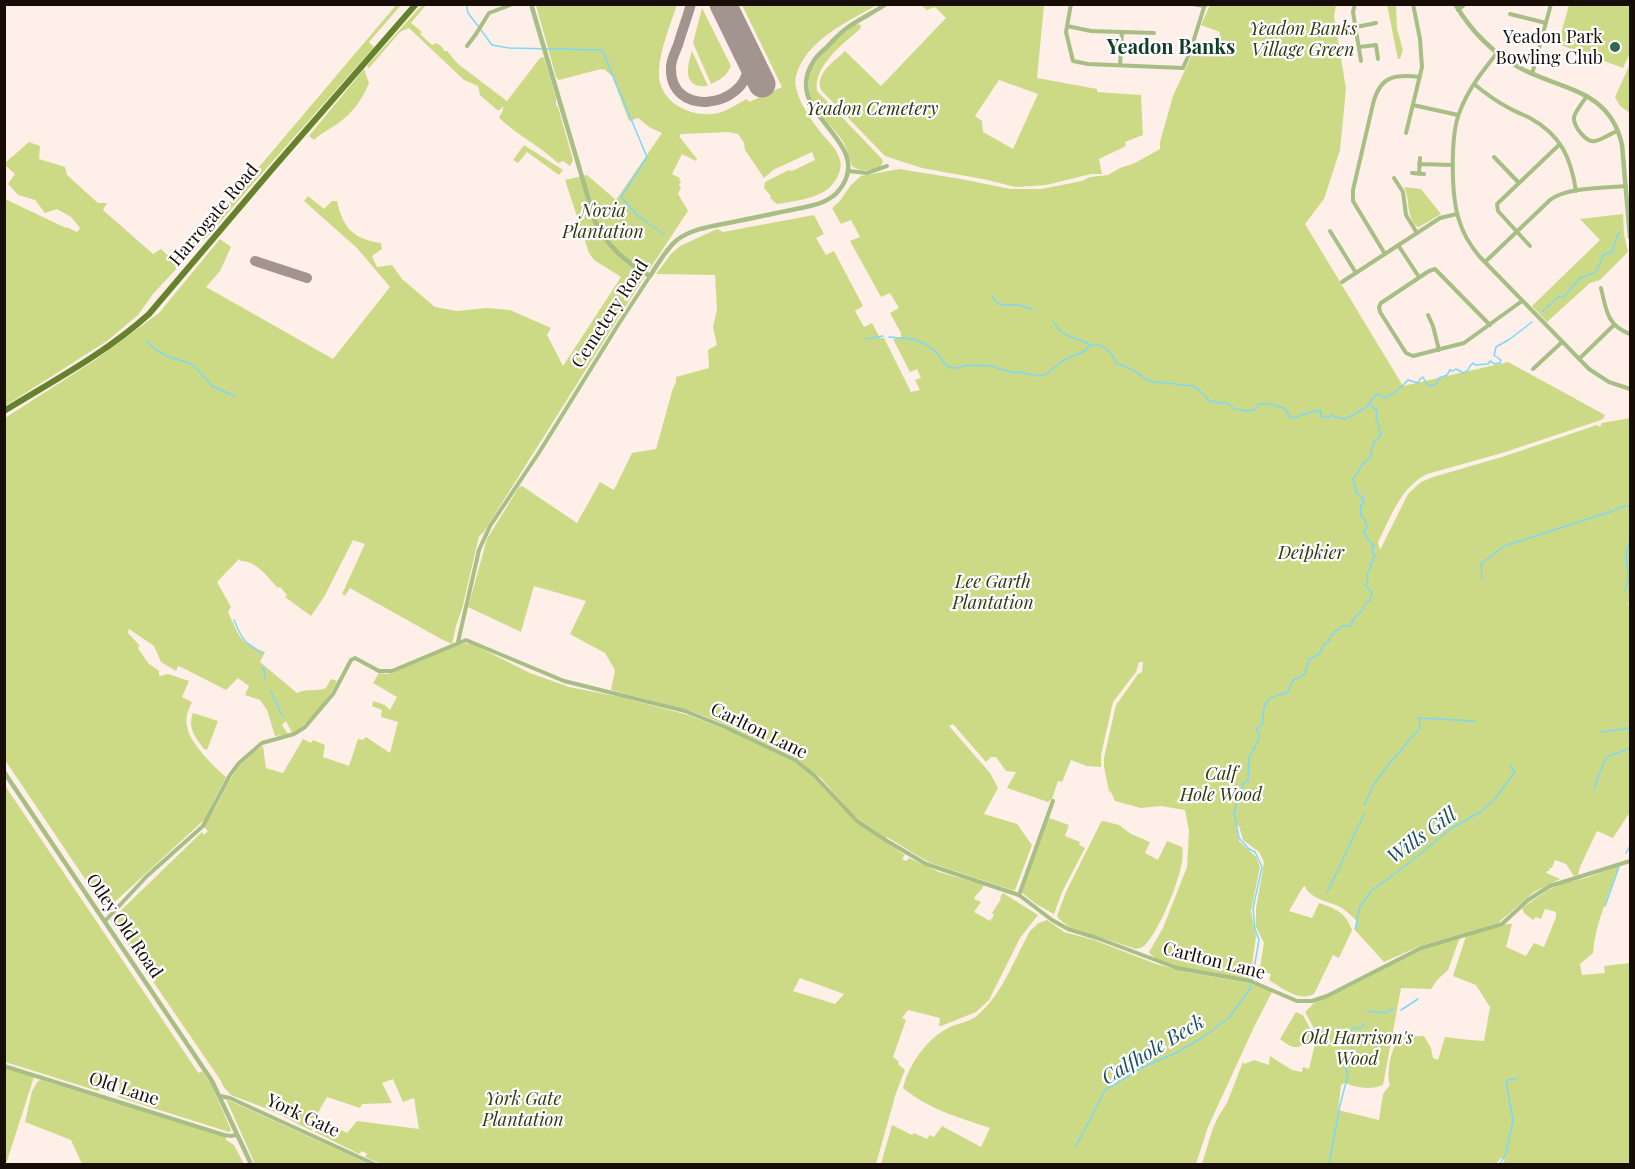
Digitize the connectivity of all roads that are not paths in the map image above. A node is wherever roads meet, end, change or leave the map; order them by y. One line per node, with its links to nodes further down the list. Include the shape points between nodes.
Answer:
1 (416, 4): 71 (highway, Harrogate Road, via 149,314 110,345)
2 (513, 4): 20 (street, via 489,13)
3 (531, 4): 57 (street, via 595,221 620,256)
4 (886, 4): 40 (street, via 833,40 812,64 806,80 807,96 815,112 848,156)
5 (1071, 4): 16 (street)
6 (1192, 4): 11 (street)
7 (1354, 4): 17 (street)
8 (1413, 4): 27 (street, via 1422,56)
9 (1465, 4): 12 (street)
10 (1551, 4): 15 (street)
11 (1205, 5): 25 (street, via 1183,68)
12 (1456, 7): 22 (street)
13 (1510, 14): 15 (street)
14 (1376, 23): 17 (street)
15 (1546, 23): 26 (street)
16 (1067, 26): 18 (street); 25 (street, via 1073,61)
17 (1356, 27): 21 (street)
18 (1122, 32): 19 (street); 25 (street)
19 (1154, 33)
20 (467, 46)
21 (1359, 47): 23 (street, via 1376,45); 24 (street)
22 (1497, 52): 26 (street); 28 (street)
23 (1378, 59)
24 (1361, 61)
25 (1120, 65)
26 (1532, 74): 29 (street)
27 (1420, 77): 30 (street); 54 (street, via 1398,75 1377,90 1353,190 1353,201)
28 (1474, 84): 31 (street); 34 (street, via 1539,123)
29 (1587, 96): 32 (street, via 1607,114); 32 (street, via 1574,118 1585,137 1596,141)
30 (1413, 105): 31 (street); 33 (street)
31 (1458, 115): 38 (street)
32 (1618, 131): 44 (street)
33 (1406, 133)
34 (1560, 144): 43 (street); 45 (street, via 1571,165)
35 (1494, 157): 43 (street)
36 (1420, 158): 37 (street)
37 (1419, 164): 38 (street); 41 (street, via 1421,174)
38 (1454, 165): 46 (street)
39 (887, 166): 40 (street, via 867,173)
40 (848, 171): 57 (street, Cemetery Road, via 842,187 824,201 686,234 668,249)
41 (1412, 173)
42 (1394, 178): 50 (street, via 1403,192 1406,215)
43 (1520, 183): 49 (street, via 1497,204 1498,212)
44 (1626, 186): 45 (street); 47 (street)
45 (1576, 191): 49 (street, via 1554,197)
46 (1457, 214): 50 (street, via 1440,218); 55 (street, via 1467,240)
47 (1630, 229): 51 (street)
48 (1330, 231): 56 (street)
49 (1516, 232): 53 (street); 55 (street)
50 (1417, 233): 52 (street)
51 (1630, 237)
52 (1398, 245): 54 (street); 58 (street)
53 (1530, 246)
54 (1385, 254): 56 (street)
55 (1485, 262): 61 (street)
56 (1356, 273): 59 (street)
57 (650, 276): 72 (street, Cemetery Road, via 490,526 479,550)
58 (1419, 277): 63 (street, via 1437,270); 67 (street, via 1381,303 1379,310 1408,355)
59 (1342, 282)
60 (1601, 288): 64 (street)
61 (1522, 301): 63 (street); 66 (street)
62 (1428, 315): 67 (street)
63 (1490, 325): 67 (street, via 1464,344)
64 (1614, 325): 65 (street); 68 (street)
65 (1630, 334)
66 (1562, 342): 68 (street); 69 (street)
67 (1439, 350)
68 (1579, 359): 70 (street, via 1597,375)
69 (1533, 369)
70 (1630, 389)
71 (4, 411)
72 (458, 643): 76 (street, Carlton Lane, via 466,640 564,681 686,711 733,730 795,760 814,774 857,821 926,864); 77 (street, via 392,671 379,671 355,658 351,660 333,694 305,727 294,735 262,743 239,763 203,826 147,876)
73 (4, 772): 77 (street, Otley Old Road)
74 (1053, 801): 76 (street)
75 (1630, 861): 76 (street, Carlton Lane, via 1550,886 1502,924 1421,948 1312,1001 1297,1001 1252,982 1177,968 1068,929)
76 (1019, 895)
77 (105, 921): 79 (street, Otley Old Road)
78 (4, 1066): 80 (street, Old Lane, via 224,1135)
79 (220, 1096): 80 (street, Otley Old Road); 82 (street, York Gate)
80 (236, 1135): 81 (street, Otley Old Road)
81 (251, 1164)
82 (374, 1164)

